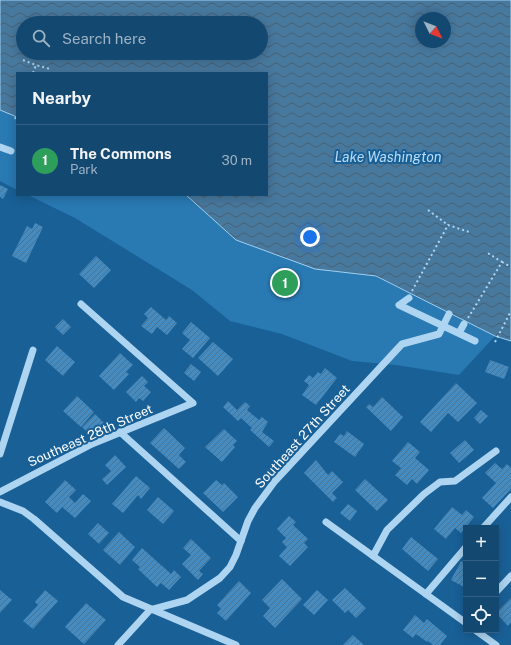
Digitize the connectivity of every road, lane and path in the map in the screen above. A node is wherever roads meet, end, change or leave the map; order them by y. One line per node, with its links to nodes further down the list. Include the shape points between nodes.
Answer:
1 (23, 60): 2 (path)
2 (36, 65): 3 (path); 4 (path)
3 (50, 69)
4 (33, 72)
5 (0, 147): 6 (street)
6 (11, 151)
7 (428, 210): 8 (path)
8 (448, 225): 9 (path); 13 (path)
9 (469, 232)
10 (486, 252): 11 (path)
11 (502, 262): 12 (path); 17 (path)
12 (511, 267)
13 (409, 298): 18 (street, via 399,305)
14 (81, 304): 23 (street, Southeast 28th Street, via 193,404)
15 (511, 311): 21 (path)
16 (449, 314): 18 (street)
17 (464, 324): 19 (street)
18 (443, 326): 19 (street); 31 (street, Southeast 27th Street, via 438,334 402,344 276,481 255,508)
19 (459, 333): 20 (street)
20 (476, 341)
21 (495, 342)
22 (33, 350): 25 (street)
23 (120, 432): 26 (street, Southeast 28th Street); 31 (street)
24 (496, 451): 33 (street, via 455,481 440,482 424,494 387,530)
25 (0, 454)
26 (0, 492)
27 (511, 497): 30 (street)
28 (0, 502): 37 (street, via 23,511 123,597)
29 (326, 522): 33 (street)
30 (487, 525)
31 (241, 541): 37 (street, Southeast 27th Street, via 230,567 220,578 187,600)
32 (463, 551): 36 (street)
33 (373, 556): 36 (street)
34 (511, 576): 35 (street)
35 (499, 589)
36 (426, 594): 38 (street)
37 (150, 610): 40 (street); 41 (street)
38 (463, 622)
39 (479, 633): 42 (street)
40 (118, 645)
41 (236, 645)
42 (496, 645)

